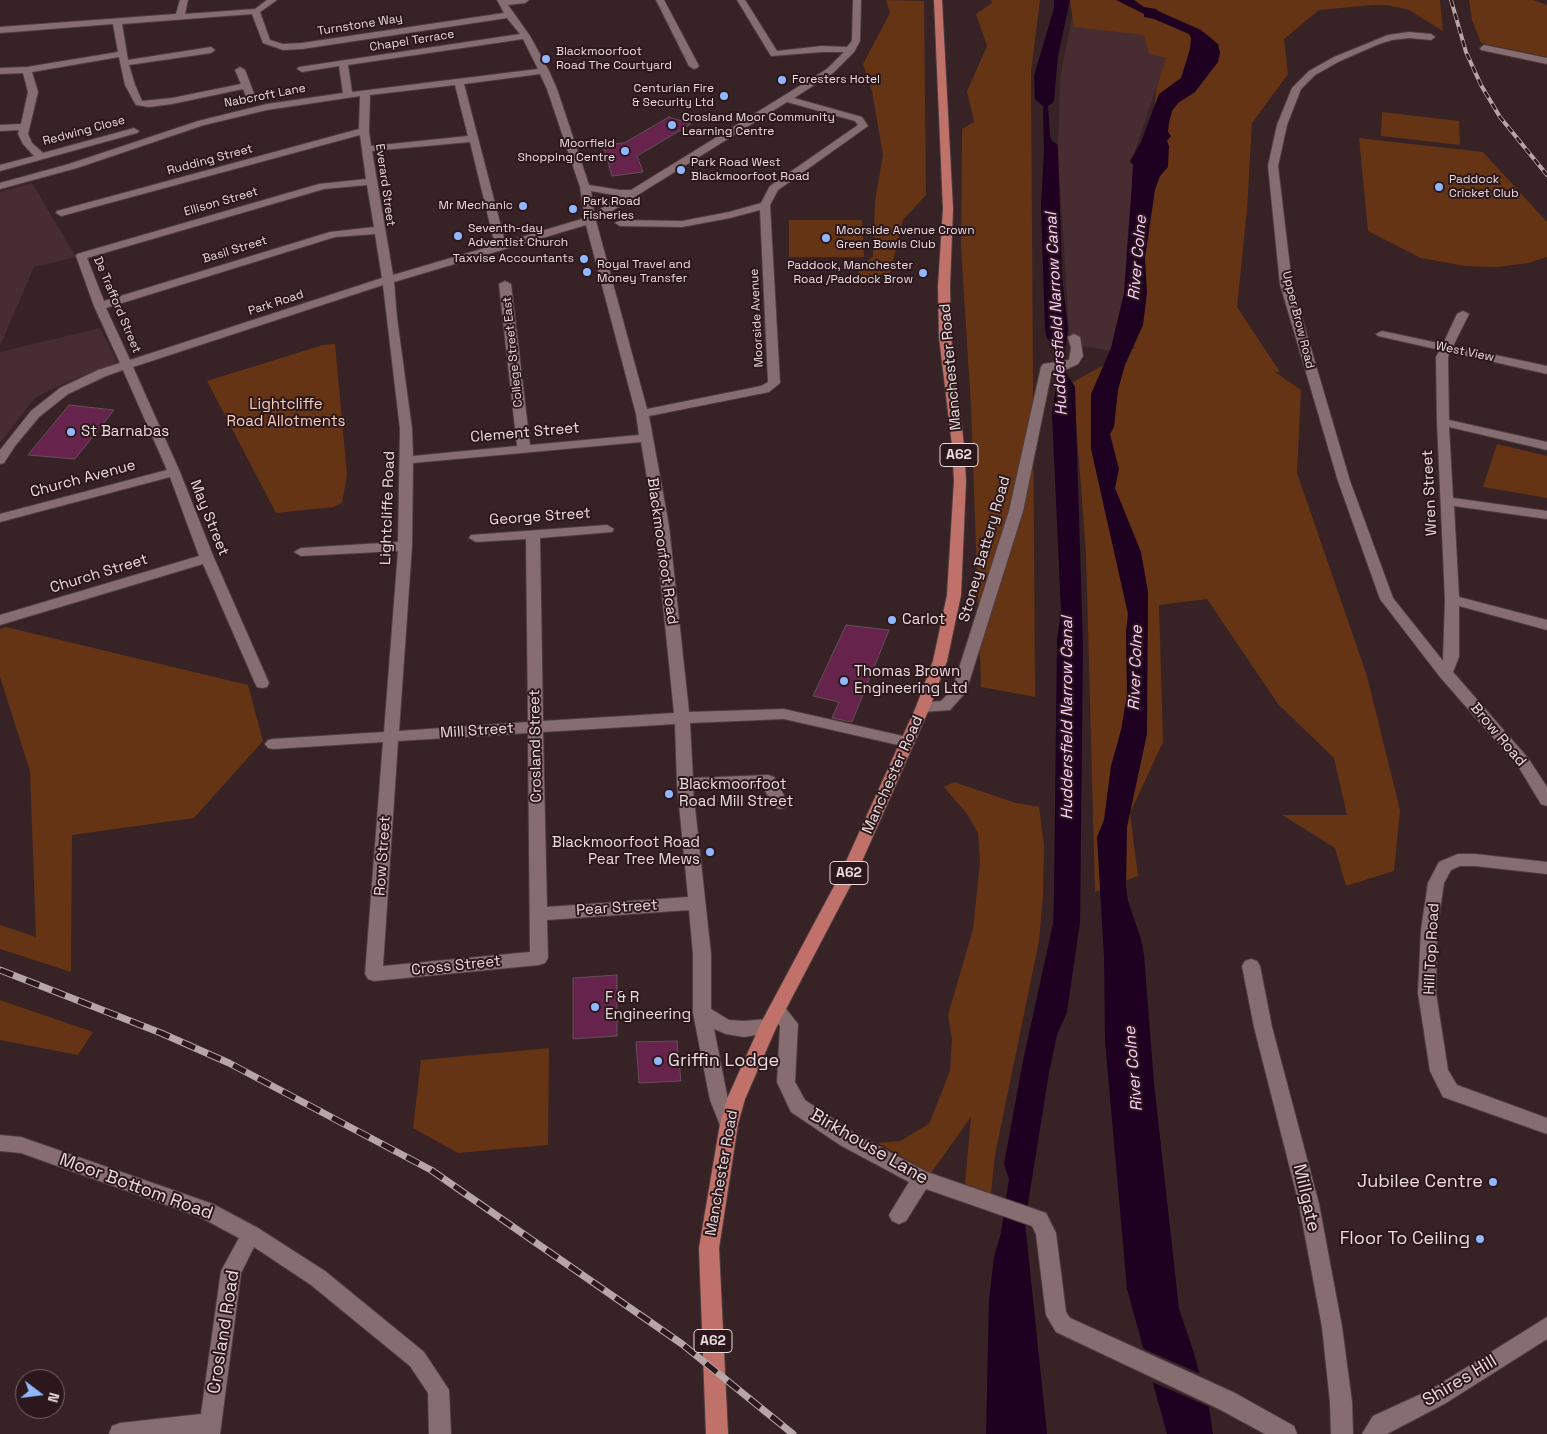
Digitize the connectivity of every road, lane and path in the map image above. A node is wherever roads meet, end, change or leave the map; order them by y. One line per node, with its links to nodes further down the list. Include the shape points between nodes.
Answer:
1 (184, 0): 11 (street)
2 (272, 0): 9 (street)
3 (524, 0): 8 (street)
4 (660, 0): 22 (street)
5 (741, 0): 18 (street, via 774,54 822,49)
6 (857, 0): 18 (street, via 858,33)
7 (938, 0): 84 (main road, Manchester Road / A62, via 948,209 945,337 960,481 954,595 940,661)
8 (502, 1): 10 (street, Blackmoorfoot Road)
9 (257, 11): 10 (street, Turnstone Way, via 266,40 289,47); 11 (street)
10 (509, 15): 14 (street, Blackmoorfoot Road)
11 (180, 16): 12 (street)
12 (117, 20): 13 (street); 19 (street)
13 (0, 30)
14 (526, 36): 21 (street, Chapel Terrace); 27 (street, Blackmoorfoot Road)
15 (1431, 38): 82 (street, Upper Brow Road, via 1391,37 1337,58 1312,73 1297,88 1282,125 1273,166 1286,284 1367,548 1388,599)
16 (1484, 48): 20 (street)
17 (211, 50): 19 (street)
18 (851, 50): 33 (street, Park Road, via 830,71)
19 (124, 58): 24 (street); 29 (street, via 130,85 143,105)
20 (1547, 61)
21 (343, 64): 23 (street, Chapel Terrace); 31 (street)
22 (694, 66)
23 (302, 69)
24 (28, 70): 26 (street); 34 (street, Redwing Close, via 33,92)
25 (240, 70): 29 (street)
26 (0, 71)
27 (544, 71): 28 (street, Nabcroft Lane); 44 (street, Blackmoorfoot Road)
28 (459, 82): 30 (street, Nabcroft Lane); 38 (street)
29 (246, 86): 32 (street)
30 (366, 93): 31 (street, Nabcroft Lane); 37 (street, Everard Street)
31 (348, 95): 43 (street, Nabcroft Lane, via 285,104 201,123 73,166)
32 (250, 96)
33 (785, 98): 45 (street, Park Road); 46 (street, via 859,119 863,126 774,188)
34 (24, 127): 35 (street, Redwing Close); 40 (street, Redwing Close, via 23,134 28,144)
35 (0, 128)
36 (134, 130): 40 (street, Redwing Close)
37 (364, 131): 39 (street, Everard Street); 47 (street, Rudding Street)
38 (472, 139): 39 (street); 51 (street)
39 (367, 149): 42 (street, Everard Street)
40 (40, 156): 41 (street, Redwing Close)
41 (0, 168)
42 (370, 182): 50 (street, Everard Street); 52 (street, Ellison Street, via 323,186)
43 (0, 186)
44 (585, 187): 45 (street); 48 (street, Blackmoorfoot Road)
45 (633, 193): 48 (street, Park Road)
46 (765, 205): 49 (street, via 682,224); 62 (street, Moorside Avenue, via 774,383 765,389)
47 (62, 212)
48 (590, 220): 51 (street, Park Road); 62 (street, Blackmoorfoot Road)
49 (620, 223)
50 (379, 230): 53 (street, Everard Street); 55 (street, Basil Street, via 334,234)
51 (501, 246): 53 (street, Park Road)
52 (81, 256): 55 (street, De Trafford Street)
53 (388, 280): 60 (street, Park Road); 68 (street, Lightcliffe Road)
54 (506, 284): 66 (street, College Street East)
55 (100, 306): 60 (street, De Trafford Street)
56 (1464, 314): 59 (street, Wren Street)
57 (1382, 334): 59 (street, West View)
58 (1074, 337): 84 (street, Stoney Battery Road, via 1077,356 1074,362 1047,367 1045,373 1016,512 958,692 945,706)
59 (1447, 348): 61 (street, West View); 63 (street, Wren Street, via 1442,357)
60 (128, 366): 67 (street, Park Road, via 102,373 64,391 35,414); 69 (street, May Street)
61 (1547, 370)
62 (642, 414): 64 (street, Blackmoorfoot Road)
63 (1443, 422): 65 (street); 70 (street, Wren Street)
64 (645, 438): 66 (street, Clement Street); 85 (street, Blackmoorfoot Road, via 662,526)
65 (1547, 446)
66 (524, 449): 68 (street, Clement Street)
67 (0, 460)
68 (408, 460): 76 (street, Lightcliffe Road)
69 (174, 472): 72 (street, Church Avenue); 78 (street, May Street)
70 (1447, 501): 71 (street); 79 (street, Wren Street)
71 (1547, 515)
72 (0, 518)
73 (607, 529): 74 (street, George Street)
74 (533, 534): 75 (street, George Street); 86 (street, Crosland Street)
75 (476, 538)
76 (405, 546): 77 (street); 87 (street, Lightcliffe Road)
77 (301, 552)
78 (207, 558): 80 (street, Church Street); 83 (street, May Street)
79 (1452, 600): 81 (street); 82 (street, Wren Street, via 1452,656)
80 (0, 620)
81 (1547, 625)
82 (1445, 673): 91 (street, Brow Road, via 1523,762)
83 (262, 682)
84 (923, 707): 88 (main road, Manchester Road / A62)
85 (682, 718): 86 (street, Mill Street); 88 (street, Mill Street, via 784,714); 90 (street, Blackmoorfoot Road)
86 (536, 728): 87 (street, Mill Street); 95 (street, Crosland Street)
87 (391, 737): 89 (street, Mill Street); 98 (street, Row Street)
88 (907, 742): 99 (main road, Manchester Road / A62, via 847,877)
89 (273, 744)
90 (685, 784): 92 (street, via 768,781); 94 (street, Blackmoorfoot Road)
91 (1547, 800)
92 (780, 803)
93 (1547, 868): 103 (street, Hill Top Road, via 1475,860 1458,860 1445,866 1436,883 1429,930 1428,993 1439,1071 1450,1091)
94 (696, 903): 95 (street, Pear Street); 100 (street, Blackmoorfoot Road, via 702,954)
95 (538, 914): 96 (street, Crosland Street)
96 (539, 958): 98 (street, Cross Street)
97 (1250, 966): 114 (street, Millgate, via 1309,1204 1332,1327 1342,1402)
98 (374, 974)
99 (777, 1010): 101 (main road, Manchester Road / A62); 105 (street, Birkhouse Lane, via 789,1024 786,1082 798,1106 847,1139)
100 (702, 1013): 101 (street, via 726,1027); 102 (street, Blackmoorfoot Road, via 719,1100)
101 (768, 1026): 102 (main road, Manchester Road / A62, via 745,1075)
102 (729, 1124): 112 (main road, Manchester Road / A62, via 709,1248)
103 (1547, 1126)
104 (0, 1143): 107 (street, Moor Bottom Road, via 21,1145 206,1210)
105 (922, 1179): 106 (street); 113 (street, Birkhouse Lane, via 1031,1215 1042,1222 1056,1315 1069,1329 1227,1401)
106 (899, 1214)
107 (251, 1234): 109 (street, Crosland Road, via 231,1271); 111 (street, Moor Bottom Road, via 318,1278 417,1359 438,1390)
108 (1547, 1327): 115 (street, Shires Hill, via 1439,1396 1381,1424)
109 (210, 1429): 110 (street)
110 (120, 1434)
111 (440, 1434)
112 (717, 1434)
113 (1286, 1434)
114 (1342, 1434)
115 (1373, 1434)

